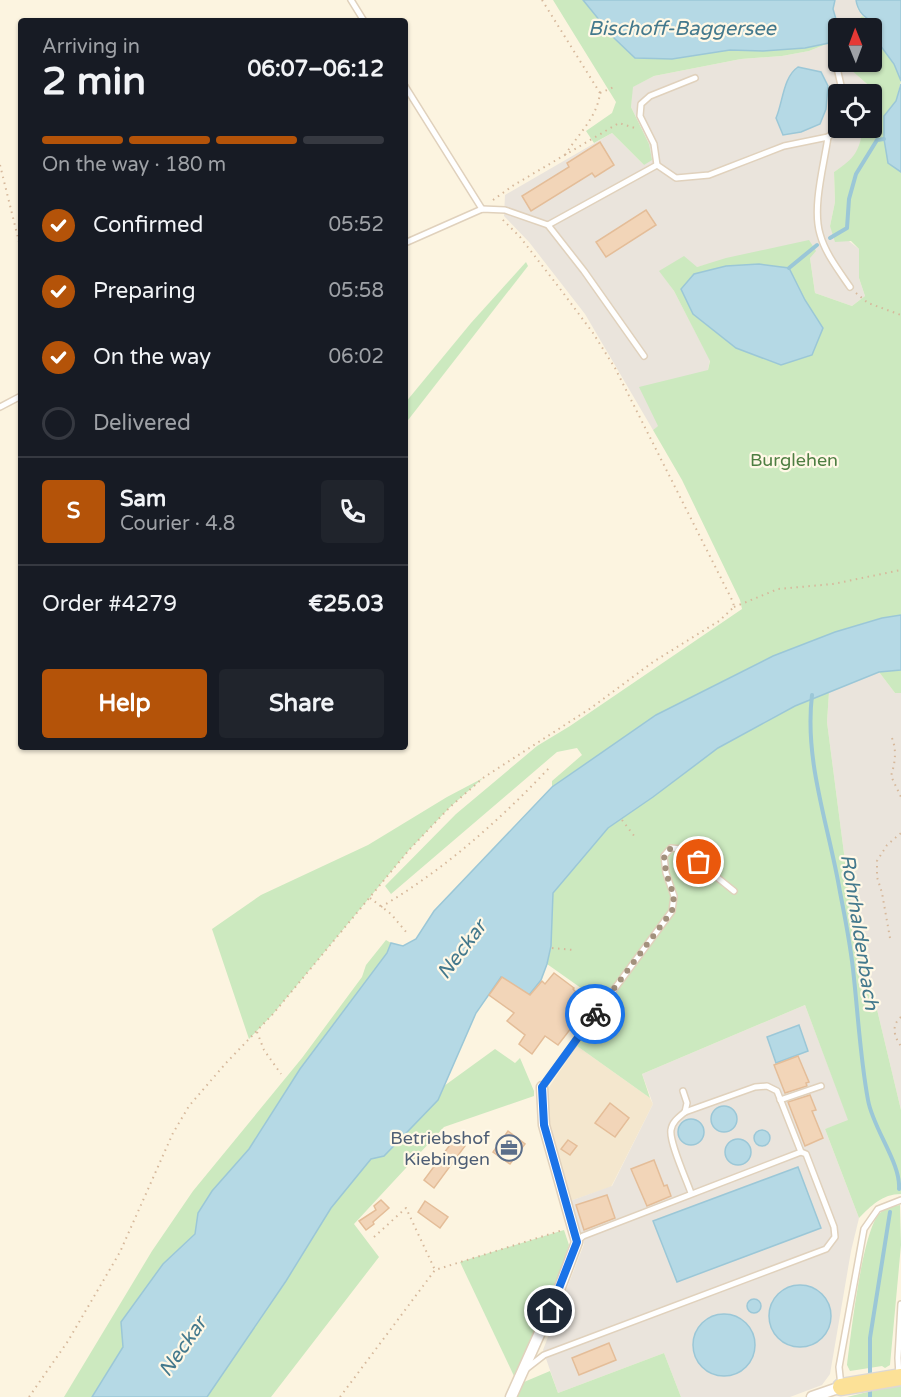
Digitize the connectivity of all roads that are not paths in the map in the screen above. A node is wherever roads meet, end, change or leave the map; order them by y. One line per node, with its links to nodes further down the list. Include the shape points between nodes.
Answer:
1 (351, 0): 2 (lane)
2 (362, 18)
3 (695, 78): 6 (lane, via 650,96 641,104 640,116 654,144)
4 (408, 91): 7 (lane)
5 (828, 137): 6 (lane, via 784,146 709,175 676,178); 10 (lane, via 818,213 820,234)
6 (657, 165): 8 (lane)
7 (482, 209): 8 (lane, via 505,210); 9 (lane)
8 (548, 225): 11 (lane)
9 (408, 242)
10 (850, 287)
11 (644, 356)
12 (18, 398): 13 (lane)
13 (0, 407)
14 (734, 891): 16 (lane, via 682,849 671,848 664,856 674,896 672,911)
15 (821, 1086): 18 (lane)
16 (542, 1087): 23 (street, via 544,1125)
17 (683, 1091): 19 (lane)
18 (780, 1100): 19 (lane, via 777,1091 755,1087); 20 (lane)
19 (685, 1112): 21 (lane, via 676,1119 671,1131)
20 (801, 1152): 21 (lane); 25 (lane, via 806,1154 834,1227 835,1237 826,1249 544,1355)
21 (692, 1193): 23 (lane)
22 (901, 1200): 27 (lane, via 878,1209 864,1229 839,1367)
23 (577, 1241): 25 (street)
24 (901, 1304): 26 (lane)
25 (522, 1372): 28 (street)
26 (896, 1378): 27 (main road)
27 (848, 1385): 29 (street)
28 (511, 1397)
29 (812, 1397)

